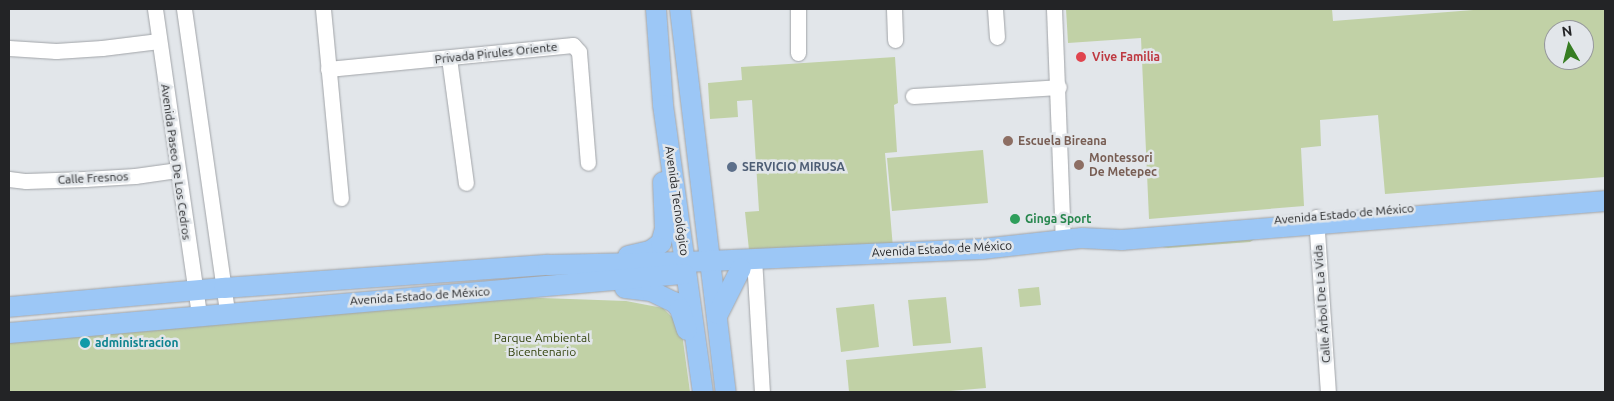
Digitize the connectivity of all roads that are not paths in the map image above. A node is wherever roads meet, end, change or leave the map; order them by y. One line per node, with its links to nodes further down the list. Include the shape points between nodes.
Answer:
1 (155, 9): 12 (street, Avenida Paseo De Los Cedros)
2 (184, 9): 34 (street)
3 (323, 9): 16 (street)
4 (656, 9): 19 (main road, Avenida Tecnológico)
5 (680, 9): 31 (main road, Avenida Tecnológico)
6 (798, 9): 14 (street)
7 (894, 9): 11 (street)
8 (995, 9): 10 (street)
9 (1054, 9): 17 (street)
10 (997, 37)
11 (895, 40)
12 (159, 41): 13 (street, via 102,48); 21 (street, Avenida Paseo De Los Cedros)
13 (9, 48)
14 (798, 53)
15 (449, 58): 16 (street, Privada Pirules Oriente); 20 (street, Privada Pirules Oriente, via 575,46 579,52); 23 (street)
16 (328, 69): 25 (street)
17 (1059, 88): 18 (street); 28 (street)
18 (913, 96)
19 (663, 105): 30 (main road, via 660,138 665,230 661,242 640,254); 32 (main road, Avenida Tecnológico)
20 (588, 163)
21 (177, 170): 22 (street, Calle Fresnos, via 102,178); 35 (street, Avenida Paseo De Los Cedros)
22 (9, 179)
23 (466, 183)
24 (1605, 192): 27 (main road, Avenida Estado de México)
25 (341, 198)
26 (1605, 201): 27 (main road, Avenida Estado de México)
27 (1316, 221): 28 (main road, Avenida Estado de México, via 1122,240); 48 (street, Calle Árbol De La Vida)
28 (1073, 239): 29 (main road, Avenida Estado de México, via 982,249 831,255)
29 (750, 264): 31 (main road, Avenida Estado de México); 40 (main road); 47 (street)
30 (548, 265): 32 (main road, Avenida Estado de México); 34 (main road, Avenida Estado de México)
31 (711, 266): 32 (main road, Avenida Estado de México); 40 (main road, Avenida Tecnológico)
32 (686, 268): 33 (main road, Avenida Estado de México); 45 (main road, Avenida Tecnológico)
33 (558, 286): 39 (main road, Avenida Estado de México); 45 (main road, via 637,288 664,295 680,309)
34 (224, 288): 35 (main road, Avenida Estado de México); 39 (street)
35 (196, 290): 36 (main road, Avenida Estado de México); 41 (street, Avenida Paseo De Los Cedros)
36 (115, 298): 37 (main road, Avenida Estado de México); 42 (main road, via 110,311)
37 (86, 300): 38 (main road, Avenida Estado de México); 43 (main road, via 88,318)
38 (9, 307)
39 (227, 312): 41 (main road, Avenida Estado de México)
40 (718, 314): 46 (main road, Avenida Tecnológico)
41 (199, 315): 42 (main road, Avenida Estado de México)
42 (111, 324): 43 (main road, Avenida Estado de México)
43 (83, 326): 44 (main road, Avenida Estado de México)
44 (9, 332)
45 (702, 388)
46 (726, 392)
47 (762, 392)
48 (1328, 392)

